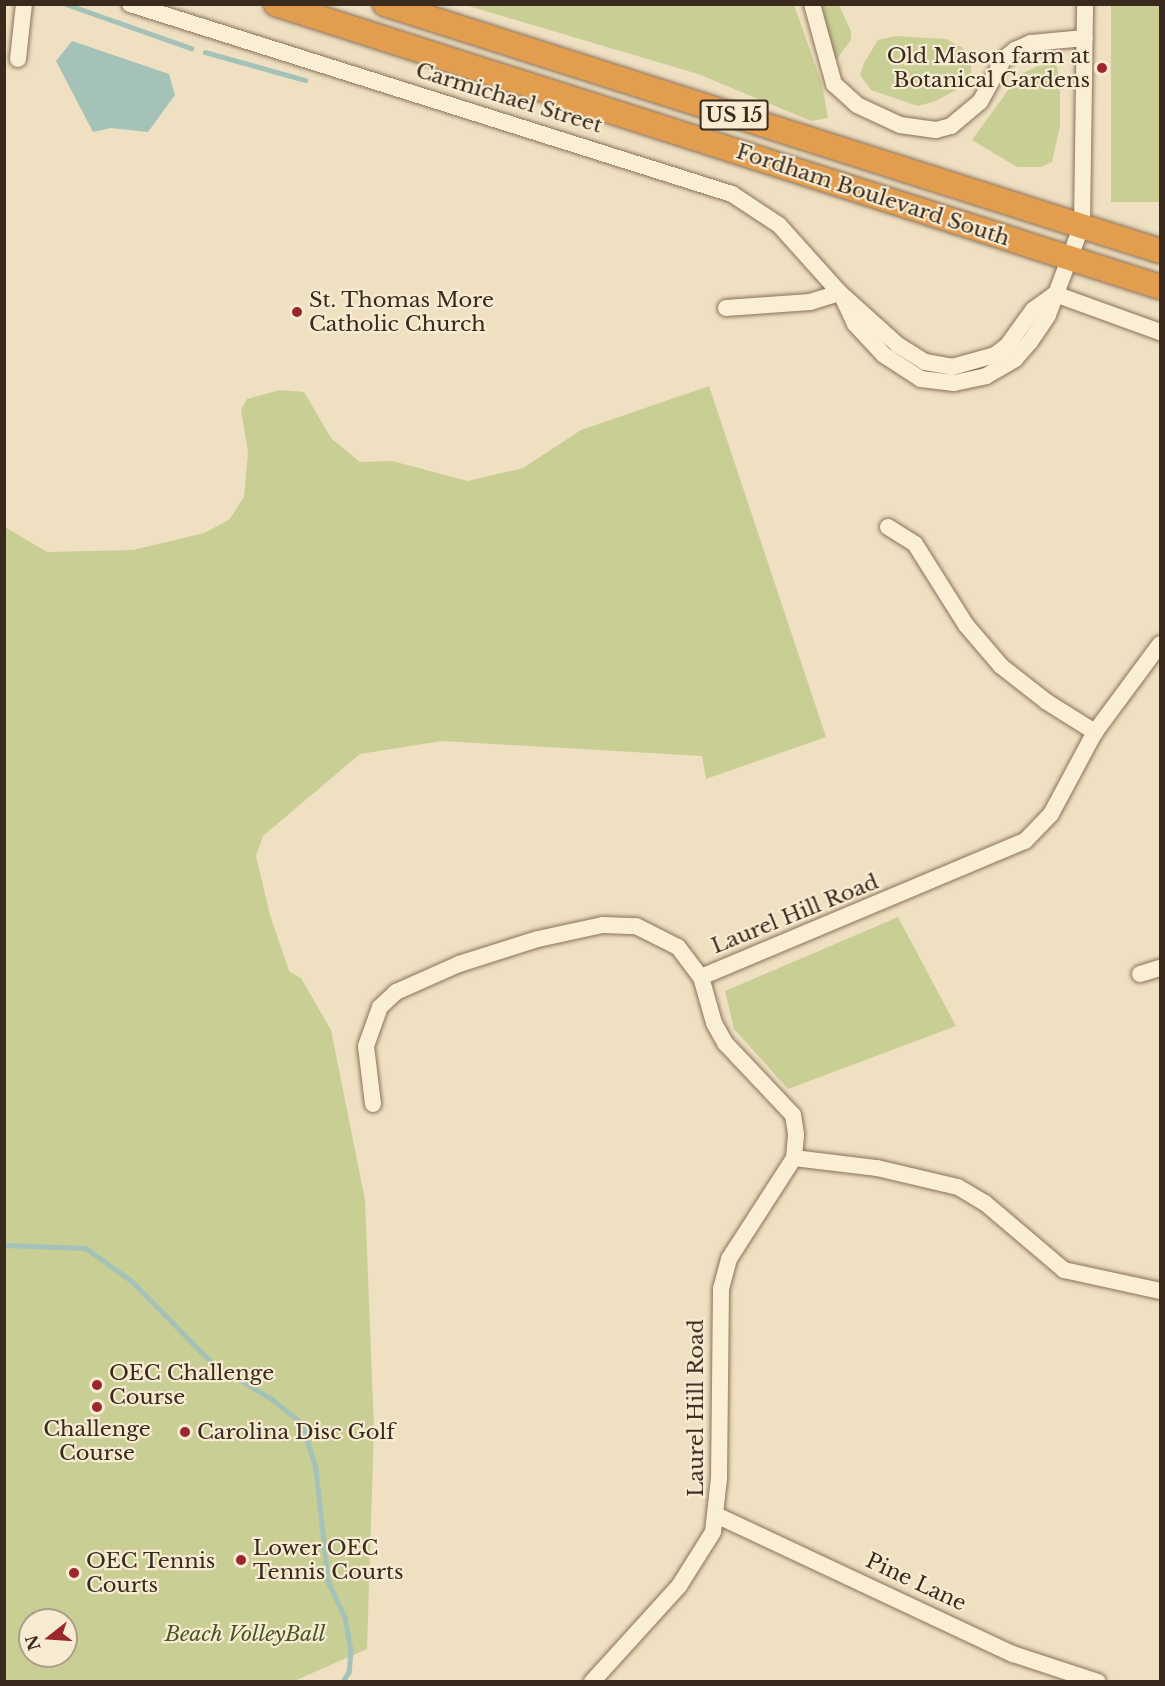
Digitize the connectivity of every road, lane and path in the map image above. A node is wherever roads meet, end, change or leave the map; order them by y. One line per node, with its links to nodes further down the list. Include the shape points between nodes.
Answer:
1 (24, 4): 8 (street)
2 (130, 4): 13 (street, Carmichael Street, via 732,194 779,225)
3 (276, 4): 11 (highway, Fordham Boulevard South / US 15)
4 (385, 4): 9 (highway, Fordham Boulevard South / US 15)
5 (812, 4): 7 (street, via 834,84 873,115 936,130 969,114 1003,60 1015,50 1032,43)
6 (1085, 4): 7 (street)
7 (1085, 38): 9 (street)
8 (18, 59)
9 (1082, 225): 10 (highway, Fordham Boulevard South / US 15); 11 (street)
10 (1161, 251)
11 (1071, 259): 12 (highway, Fordham Boulevard South / US 15); 14 (street)
12 (1161, 287)
13 (840, 293): 14 (street, Carmichael Street, via 911,355 952,367 995,355 1007,346 1033,310); 15 (street, via 810,303)
14 (1055, 294): 16 (street)
15 (726, 308)
16 (1161, 332)
17 (888, 528): 19 (street, via 915,544 966,625 1001,666 1047,702)
18 (1161, 644): 19 (street, Laurel Hill Road)
19 (1095, 732): 22 (street, Laurel Hill Road, via 1051,814 1025,840)
20 (1161, 968): 21 (street)
21 (1140, 974)
22 (701, 977): 23 (street, via 678,947 636,926 603,925 538,939 459,964 396,992 380,1007 366,1046); 24 (street, Laurel Hill Road, via 714,1023 725,1042 793,1115)
23 (374, 1104)
24 (794, 1158): 25 (street, via 877,1168 958,1187 985,1203 1064,1270); 26 (street, Laurel Hill Road, via 734,1250 721,1289)
25 (1161, 1291)
26 (718, 1516): 27 (street, Laurel Hill Road, via 695,1565); 28 (street, Pine Lane, via 1013,1654)
27 (592, 1682)
28 (1098, 1682)

